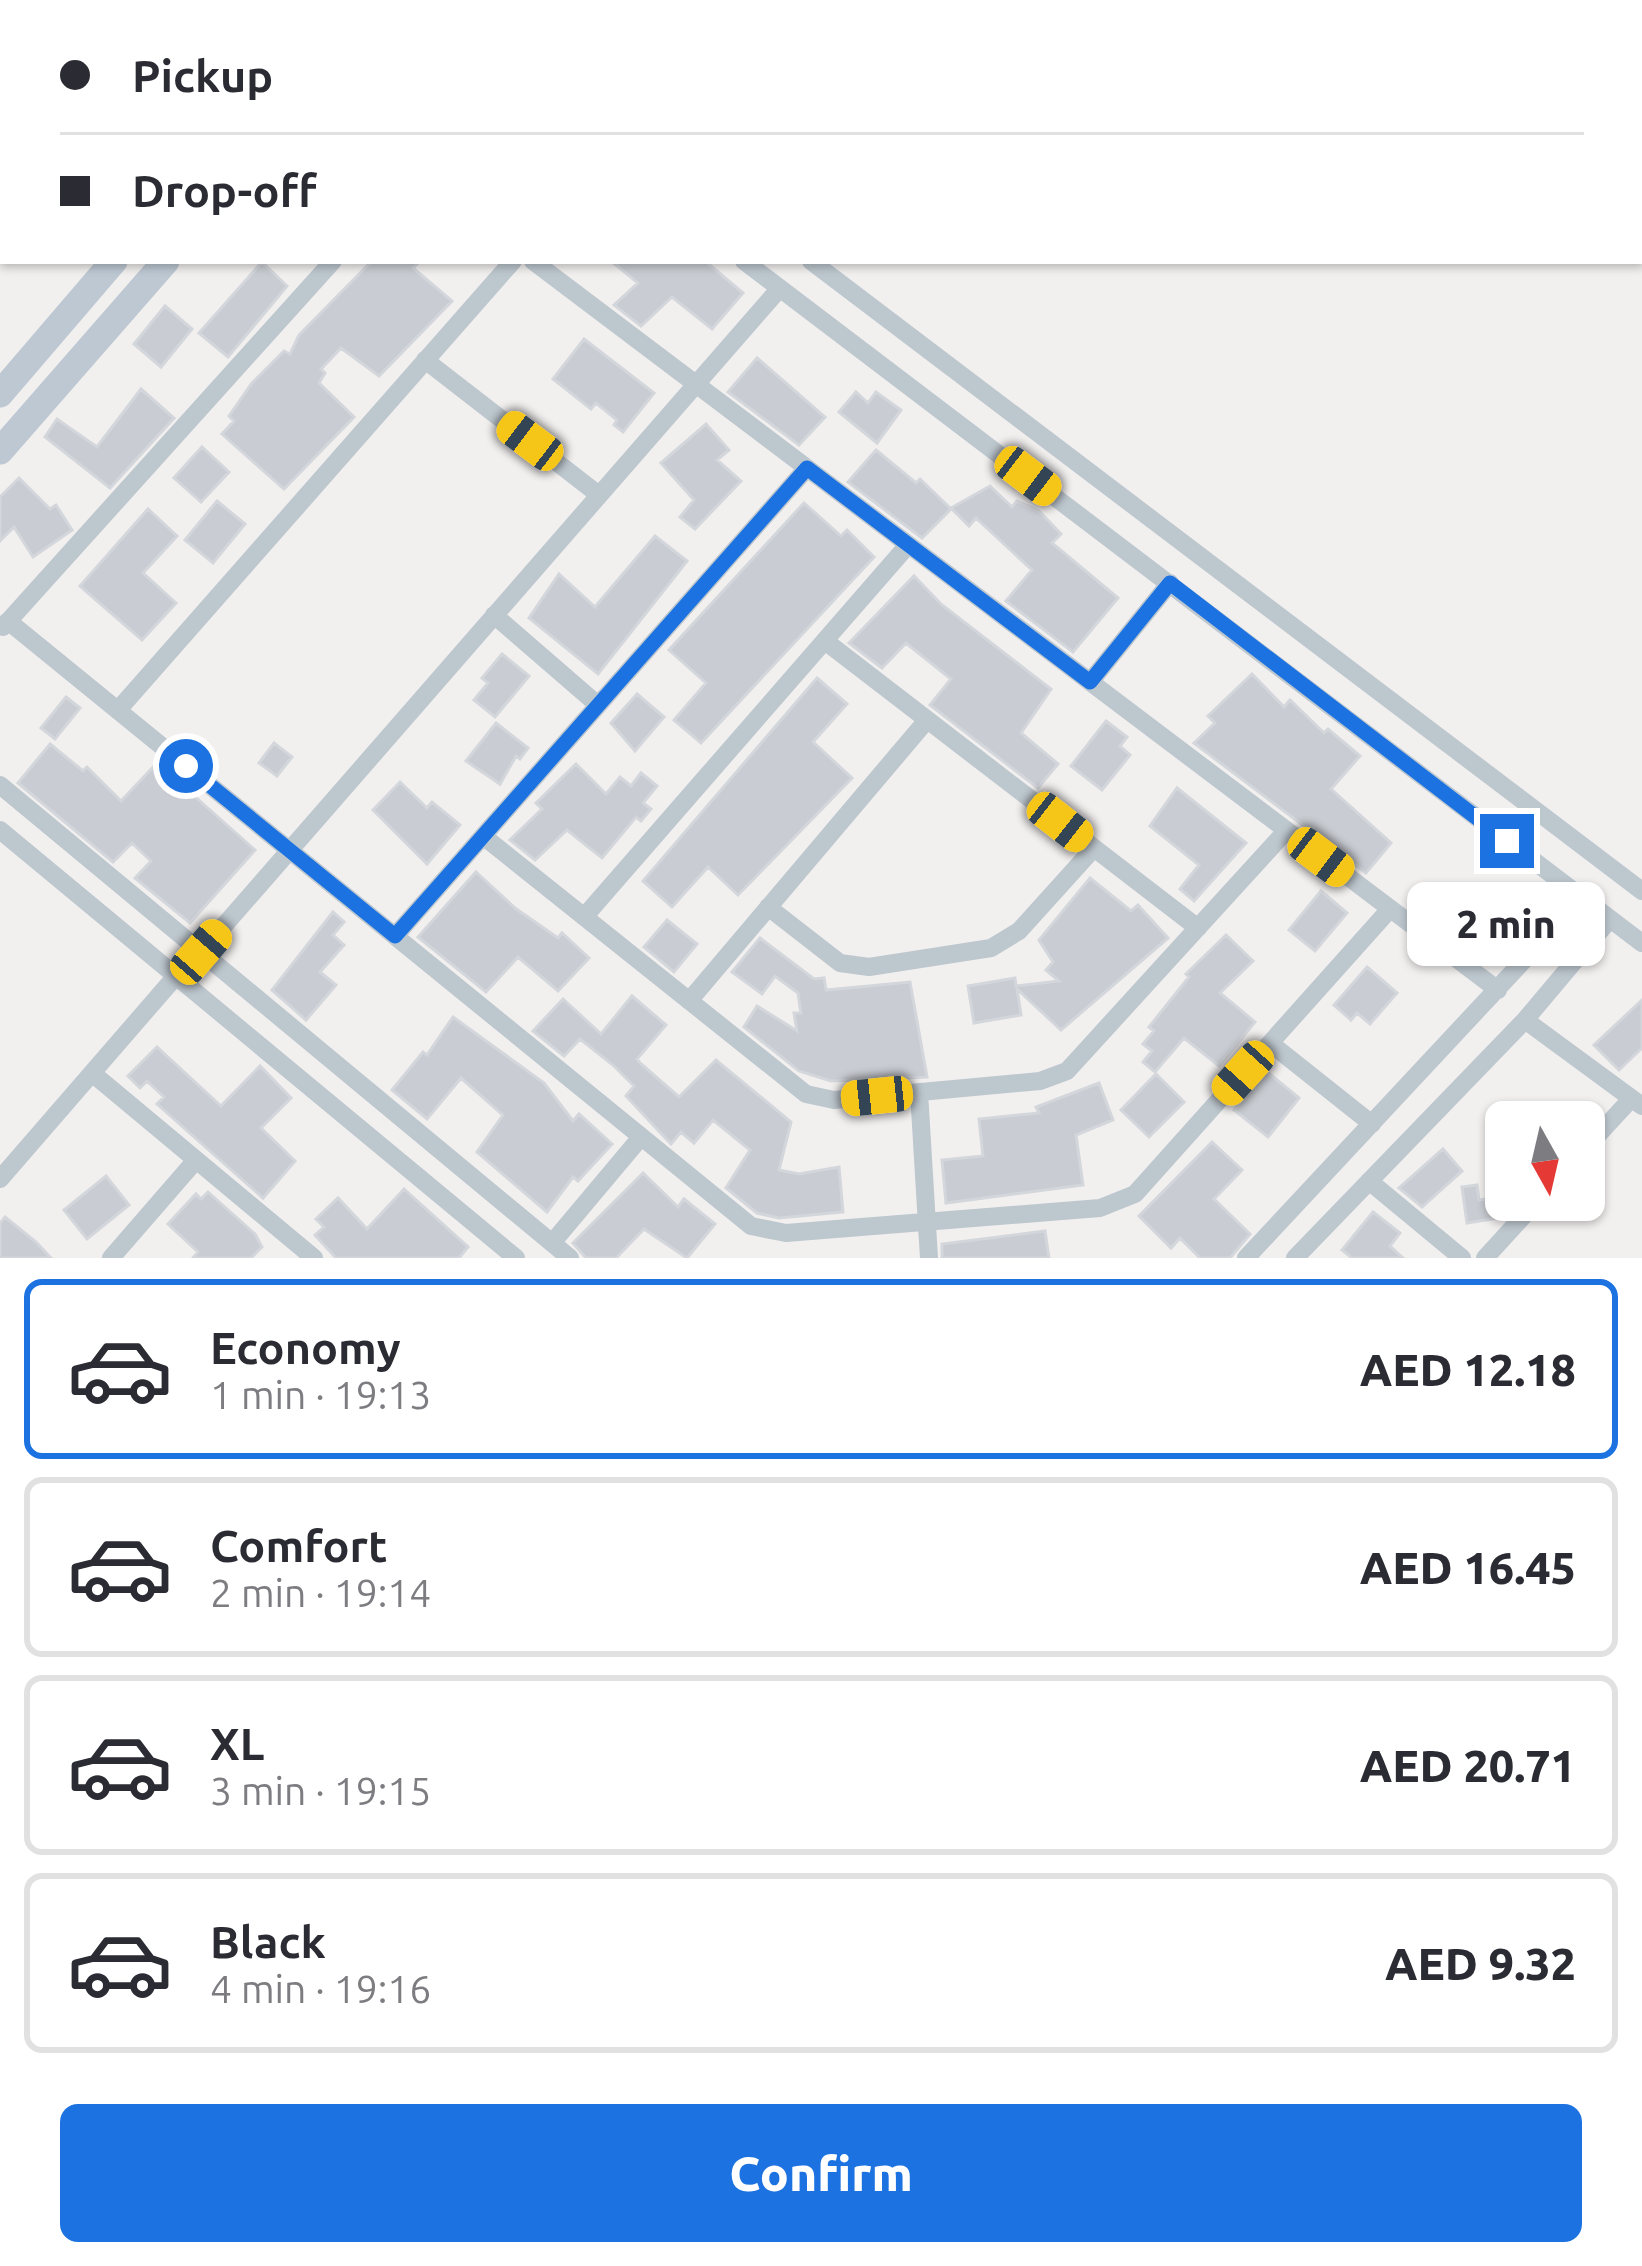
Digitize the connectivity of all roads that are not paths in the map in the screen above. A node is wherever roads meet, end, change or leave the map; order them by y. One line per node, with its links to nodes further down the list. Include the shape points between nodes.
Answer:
1 (111, 264): 11 (street)
2 (163, 264): 12 (street)
3 (331, 264): 18 (street)
4 (510, 264): 9 (street)
5 (537, 264): 10 (street)
6 (748, 264): 8 (street)
7 (815, 264): 30 (street)
8 (780, 288): 10 (street); 16 (street)
9 (425, 361): 14 (street); 22 (street)
10 (695, 384): 13 (street); 14 (street)
11 (0, 394)
12 (0, 451)
13 (807, 468): 15 (street); 21 (street)
14 (599, 495): 17 (street)
15 (908, 545): 19 (street); 20 (street)
16 (1170, 583): 20 (street); 31 (street)
17 (494, 616): 21 (street); 29 (street)
18 (4, 626): 22 (street)
19 (825, 641): 23 (street); 34 (street)
20 (1090, 682): 25 (street)
21 (598, 705): 27 (street)
22 (118, 710): 29 (street)
23 (927, 720): 28 (street); 32 (street)
24 (0, 785): 39 (street)
25 (1286, 831): 33 (street); 36 (street)
26 (1, 832): 40 (street)
27 (483, 836): 34 (street); 37 (street)
28 (1094, 848): 32 (street, via 1019,931 992,948 869,967 840,962); 36 (street)
29 (290, 850): 37 (street); 39 (street)
30 (1642, 891)
31 (1582, 898): 35 (street); 41 (street)
32 (768, 907): 42 (street)
33 (1390, 909): 41 (street); 44 (street)
34 (584, 917): 42 (street)
35 (1610, 919): 38 (street); 43 (street)
36 (1198, 928): 46 (street, via 1067,1071 1040,1081)
37 (395, 936): 50 (street)
38 (1642, 943)
39 (201, 952): 56 (street)
40 (176, 976): 45 (street); 57 (street)
41 (1498, 990): 48 (street)
42 (688, 1000): 46 (street, via 806,1094 834,1100)
43 (1525, 1020): 47 (street); 53 (street)
44 (1270, 1042): 48 (street); 55 (street, via 1135,1193 1100,1208)
45 (92, 1073): 51 (street); 52 (street)
46 (920, 1092): 55 (street)
47 (1637, 1102): 49 (street)
48 (1372, 1124): 62 (street)
49 (1605, 1131)
50 (641, 1137): 55 (street, via 751,1226 786,1233); 56 (street)
51 (196, 1160): 58 (street); 59 (street)
52 (0, 1179)
53 (1369, 1181): 63 (street); 64 (street)
54 (1519, 1221): 65 (street)
55 (927, 1222): 61 (street)
56 (552, 1243): 60 (street)
57 (504, 1254)
58 (113, 1257)
59 (314, 1258)
60 (570, 1258)
61 (929, 1258)
62 (1246, 1258)
63 (1295, 1258)
64 (1462, 1258)
65 (1485, 1258)

